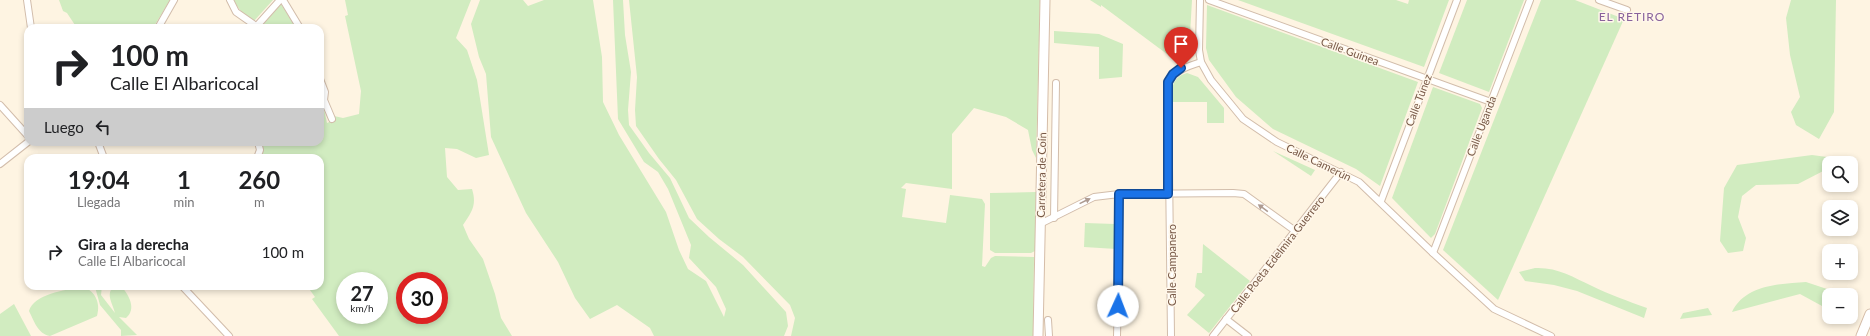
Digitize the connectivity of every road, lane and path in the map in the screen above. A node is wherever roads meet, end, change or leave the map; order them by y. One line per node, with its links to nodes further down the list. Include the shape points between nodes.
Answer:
1 (26, 0): 13 (street)
2 (174, 0): 14 (street)
3 (230, 0): 15 (street, via 236,12)
4 (280, 0): 16 (street)
5 (283, 0): 17 (street)
6 (1045, 0): 35 (street, Carretera de Coín)
7 (1200, 0): 18 (street)
8 (1209, 0): 19 (street, Calle Guinea)
9 (1456, 0): 19 (street, Calle Túnez)
10 (1530, 0): 24 (street, Calle Uganda)
11 (1599, 0): 12 (street)
12 (1627, 10)
13 (30, 24)
14 (160, 24)
15 (251, 24)
16 (258, 24)
17 (298, 24)
18 (1201, 62): 30 (street, Calle Camerún, via 1211,80 1243,119 1277,142); 32 (street, Calle Campanero, via 1181,68 1168,82)
19 (1427, 78): 24 (street, Calle Guinea); 33 (street, Calle Túnez)
20 (1056, 83): 34 (street)
21 (324, 89): 23 (street)
22 (324, 100): 26 (street)
23 (324, 100)
24 (1491, 102): 37 (street, Calle Uganda)
25 (0, 105): 27 (street)
26 (332, 119)
27 (24, 132)
28 (24, 145): 29 (street)
29 (0, 164)
30 (1341, 172): 33 (street, Calle Camerún, via 1360,182); 36 (street, Calle Poeta Edelmira Guerrero)
31 (1119, 194): 32 (street); 34 (street, one-way to 31, via 1094,197); 45 (street)
32 (1168, 194): 36 (street, one-way to 32, via 1244,194); 46 (street, Calle Campanero)
33 (1381, 201): 37 (street, Calle Camerún)
34 (1054, 218): 35 (street)
35 (1040, 224): 43 (street, Carretera de Coín)
36 (1294, 230): 40 (street, Calle Poeta Edelmira Guerrero)
37 (1433, 253): 49 (street, Calle Camerún, via 1494,309)
38 (186, 290): 42 (street)
39 (1870, 314): 50 (street)
40 (1226, 319): 47 (street, Calle Poeta Edelmira Guerrero); 48 (street)
41 (1048, 320): 44 (street)
42 (229, 336)
43 (1038, 336)
44 (1048, 336)
45 (1116, 336)
46 (1171, 336)
47 (1213, 336)
48 (1248, 336)
49 (1551, 336)
50 (1861, 336)

